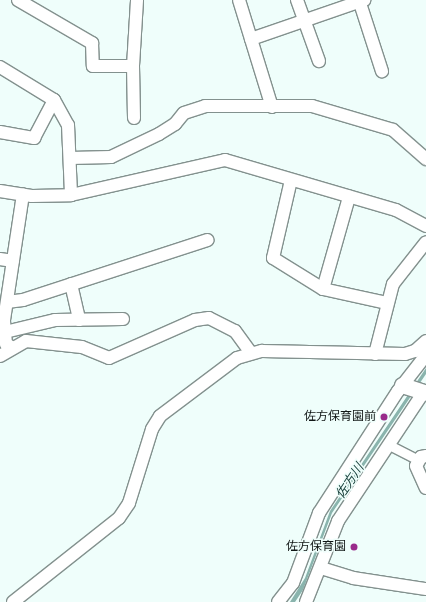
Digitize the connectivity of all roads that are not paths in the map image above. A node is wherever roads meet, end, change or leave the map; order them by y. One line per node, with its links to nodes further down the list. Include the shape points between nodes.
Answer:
1 (18, 0): 9 (street, via 92,43 93,66)
2 (137, 0): 9 (street)
3 (239, 0): 7 (street)
4 (298, 0): 6 (street)
5 (361, 0): 6 (street); 11 (street)
6 (304, 18): 7 (street); 8 (street)
7 (251, 39): 13 (street)
8 (319, 61)
9 (133, 66): 14 (street)
10 (0, 67): 12 (street)
11 (382, 70)
12 (54, 100): 15 (street, via 34,138); 16 (street, via 68,126)
13 (272, 107): 16 (street, via 205,106 184,113 175,124 159,134 111,157); 17 (street, via 312,106 393,130)
14 (134, 118)
15 (0, 132)
16 (70, 158): 21 (street)
17 (426, 159)
18 (292, 180): 21 (street, via 225,160); 22 (street); 29 (street, via 272,258)
19 (0, 190): 20 (street)
20 (23, 194): 21 (street); 27 (street)
21 (71, 195)
22 (349, 197): 23 (street, via 396,210); 29 (street)
23 (426, 226)
24 (208, 240): 28 (street)
25 (426, 242): 31 (street, via 394,284)
26 (0, 260): 27 (street)
27 (13, 261): 30 (street)
28 (71, 284): 30 (street, via 23,300); 33 (street)
29 (323, 289): 31 (street)
30 (7, 302): 34 (street)
31 (387, 303): 38 (street)
32 (123, 319): 33 (street)
33 (79, 320): 34 (street, via 55,320)
34 (5, 332): 36 (street, via 6,344)
35 (426, 341): 38 (street, via 415,351 405,354)
36 (13, 348): 37 (street, via 26,341 82,347 109,358 195,320 208,318 235,331); 40 (street)
37 (250, 352): 38 (street); 48 (street, via 237,358 160,416 125,511)
38 (375, 354)
39 (426, 355): 41 (street)
40 (0, 356)
41 (415, 390): 45 (street, via 338,521); 45 (street, via 319,514)
42 (393, 447): 43 (street)
43 (422, 458): 44 (street, via 416,466)
44 (426, 488)
45 (315, 550): 46 (street); 49 (street)
46 (321, 568): 47 (street, via 353,578); 50 (street)
47 (426, 589)
48 (13, 602)
49 (278, 602)
50 (306, 602)

